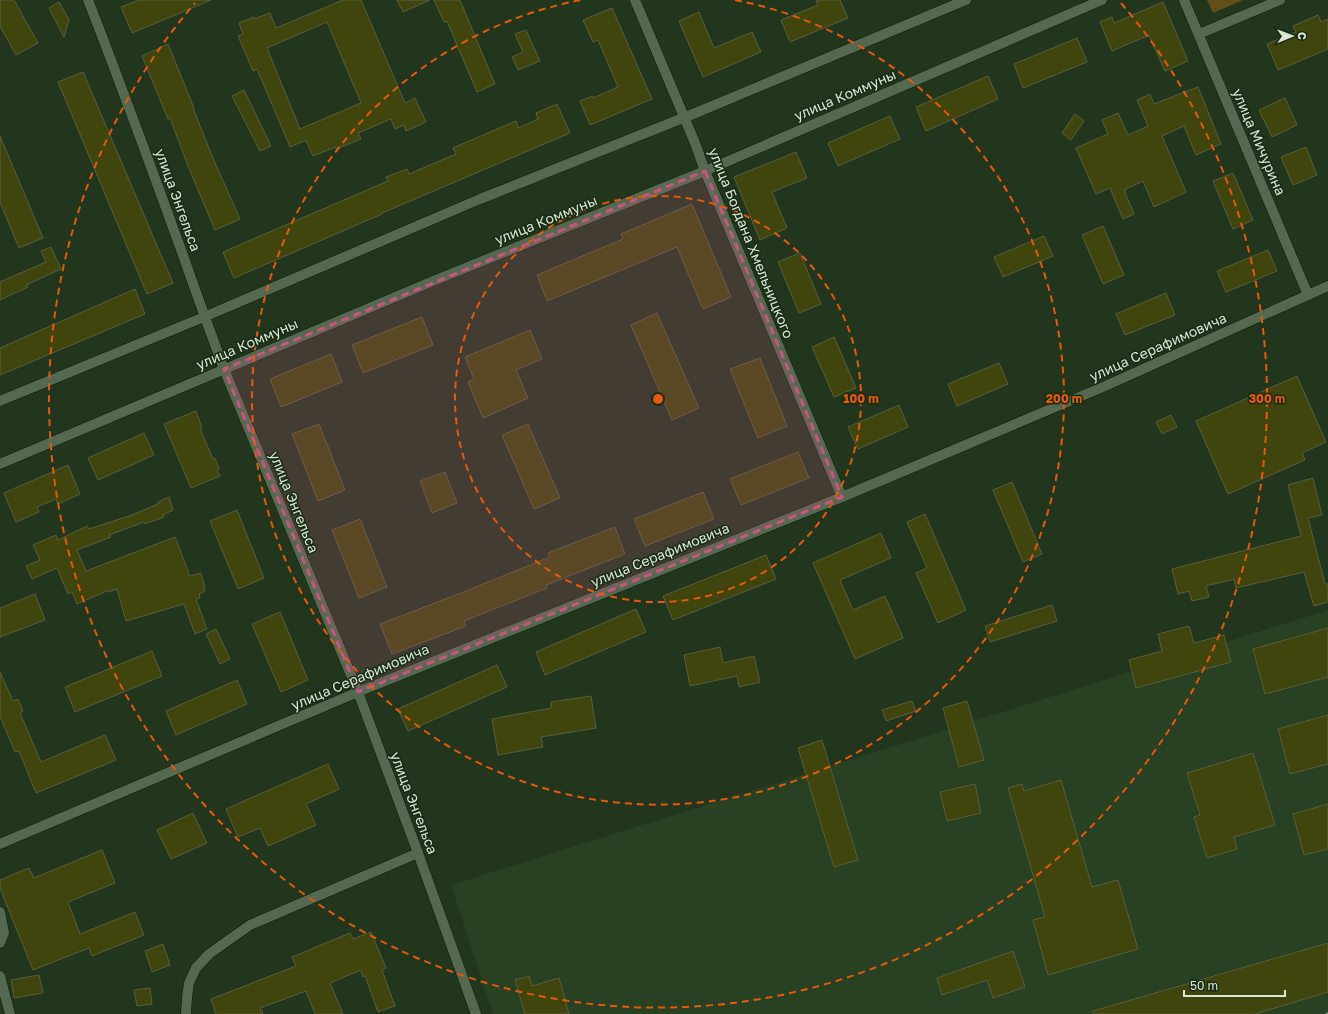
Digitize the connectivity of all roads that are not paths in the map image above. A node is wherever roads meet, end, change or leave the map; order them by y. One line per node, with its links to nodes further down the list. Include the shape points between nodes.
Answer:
1 (88, 0): 12 (street, улица Энгельса)
2 (635, 0): 8 (street, улица Богдана Хмельницкого)
3 (966, 0): 8 (street)
4 (1102, 0): 9 (street, улица Коммуны)
5 (1184, 0): 7 (street, улица Мичурина)
6 (1280, 0): 7 (street)
7 (1199, 34): 11 (street, улица Мичурина)
8 (684, 117): 9 (street, улица Богдана Хмельницкого); 12 (street, via 480,199)
9 (705, 171): 13 (street, улица Коммуны); 16 (street, улица Богдана Хмельницкого)
10 (1328, 286): 11 (street, улица Серафимовича)
11 (1308, 295): 16 (street, улица Серафимовича, via 1103,387)
12 (204, 317): 13 (street, улица Энгельса); 14 (street)
13 (224, 369): 15 (street, улица Коммуны); 17 (street, улица Энгельса)
14 (0, 401)
15 (0, 464)
16 (842, 497): 17 (street, улица Серафимовича)
17 (358, 692): 18 (street, улица Серафимовича); 19 (street, улица Энгельса)
18 (0, 844)
19 (418, 853): 24 (street, via 250,925 209,954 196,968 189,983); 25 (street, улица Энгельса)
20 (0, 912): 21 (street, via 4,933)
21 (0, 943)
22 (0, 976): 23 (street)
23 (10, 1014)
24 (186, 1014)
25 (476, 1014)

